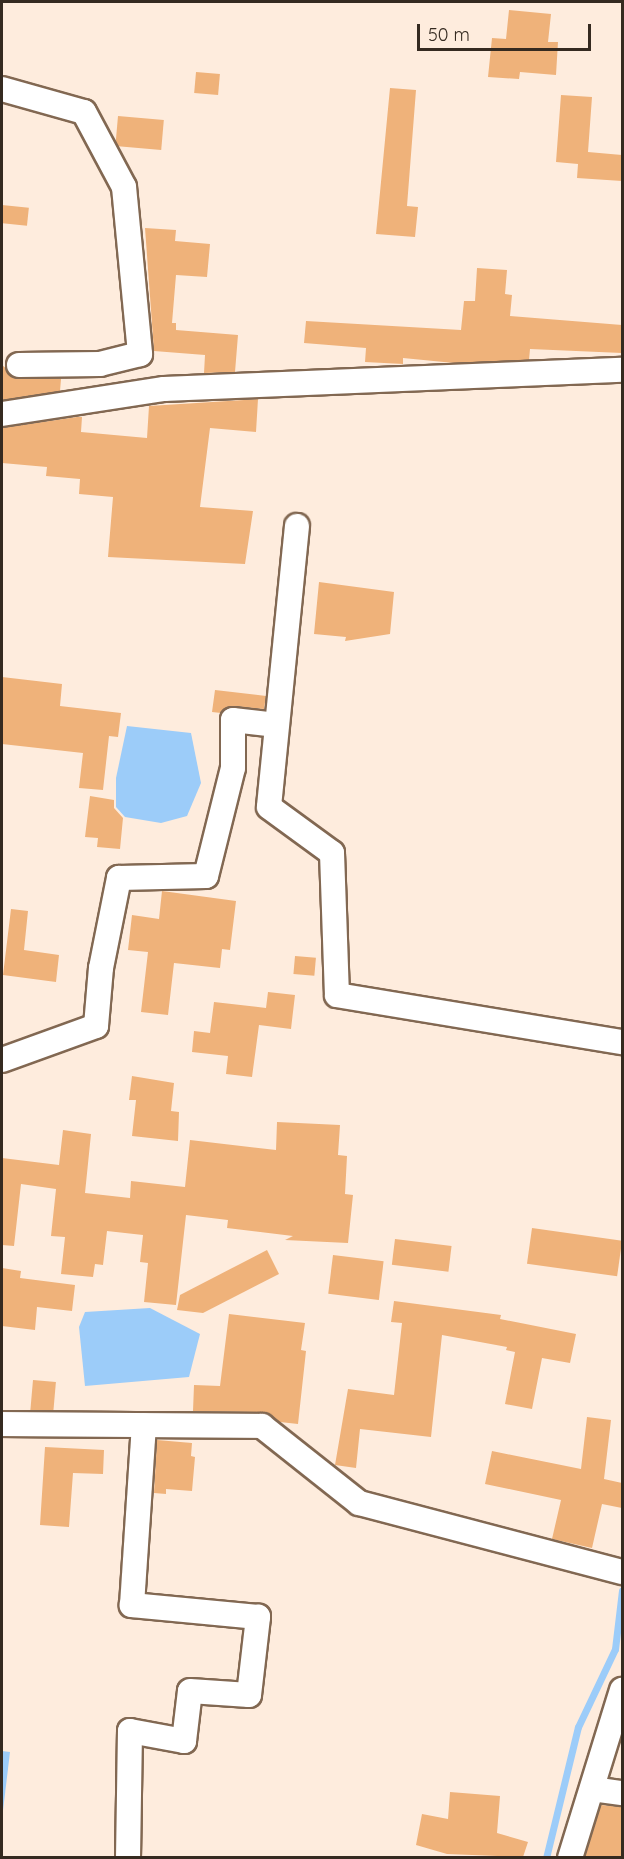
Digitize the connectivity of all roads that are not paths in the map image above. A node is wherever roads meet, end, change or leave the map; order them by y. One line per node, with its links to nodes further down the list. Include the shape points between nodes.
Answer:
1 (2, 89): 2 (street, via 84,112 124,187 140,354 100,364)
2 (19, 365)
3 (622, 370): 4 (street, via 164,389)
4 (2, 414)
5 (297, 526): 6 (street)
6 (277, 724): 7 (street, via 268,807 332,853 337,995); 8 (street, via 233,720 233,768 206,876 119,878 101,968 96,1026)
7 (622, 1042)
8 (2, 1060)
9 (2, 1424): 10 (street)
10 (144, 1425): 11 (street, via 262,1426 359,1503); 15 (street, via 132,1605 258,1617 249,1695 190,1691 184,1741 130,1731)
11 (615, 1570)
12 (622, 1690): 13 (street)
13 (592, 1790): 14 (street); 16 (street)
14 (622, 1793)
15 (128, 1857)
16 (570, 1857)

